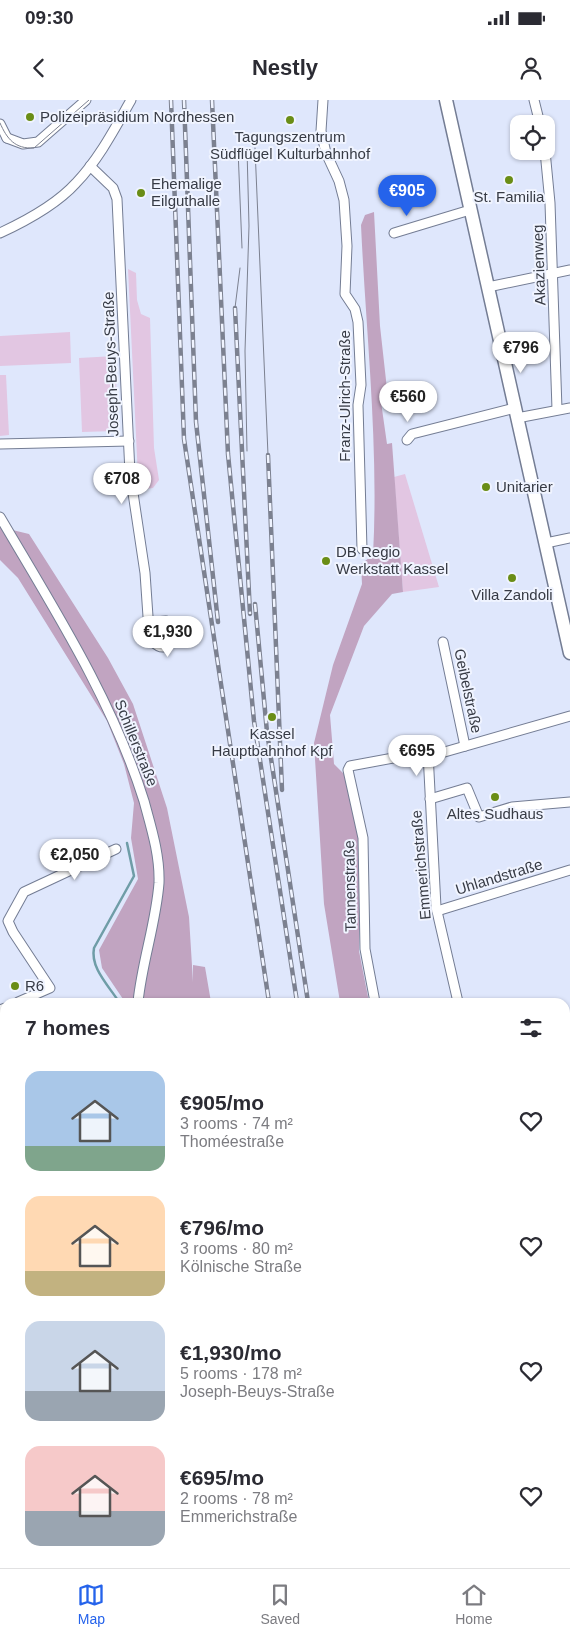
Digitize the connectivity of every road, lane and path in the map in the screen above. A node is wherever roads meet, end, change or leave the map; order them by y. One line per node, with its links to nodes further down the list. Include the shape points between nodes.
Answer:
1 (86, 100): 8 (street, via 38,142 24,144)
2 (131, 100): 10 (street)
3 (323, 100): 26 (street, Franz-Ulrich-Straße, via 321,131 344,200 345,294 355,309 358,322)
4 (446, 100): 11 (main road)
5 (534, 100): 6 (street)
6 (538, 115)
7 (0, 124): 8 (street)
8 (4, 140)
9 (546, 160): 15 (street, Akazienweg)
10 (90, 166): 13 (street, via 76,184 58,198); 21 (street, Joseph-Beuys-Straße, via 113,188 118,199)
11 (470, 210): 12 (street); 16 (main road)
12 (394, 233)
13 (0, 234)
14 (570, 270): 15 (street)
15 (553, 274): 16 (street); 18 (street, Akazienweg)
16 (488, 287): 19 (main road)
17 (570, 408): 18 (street)
18 (556, 409): 19 (street)
19 (516, 413): 20 (street, via 412,434); 25 (main road)
20 (406, 440)
21 (128, 441): 22 (street); 27 (street, Joseph-Beuys-Straße)
22 (0, 444)
23 (0, 518): 39 (street, Schillerstraße, via 92,674 123,741 151,826 159,882)
24 (570, 538): 25 (street)
25 (546, 543): 29 (main road)
26 (362, 548)
27 (149, 631)
28 (443, 642): 31 (street, Geibelstraße)
29 (569, 646)
30 (570, 716): 31 (street)
31 (465, 746): 32 (street)
32 (428, 753): 33 (street, Emmerichstraße); 40 (street, Tannenstraße, via 407,753 350,766 348,770 363,838 365,949)
33 (430, 799): 34 (street, via 467,788 479,817 512,808); 37 (street, Emmerichstraße)
34 (570, 802)
35 (116, 849): 38 (street, via 24,892 12,910 8,921 12,932 50,988)
36 (570, 870): 37 (street, Uhlandstraße)
37 (437, 911): 41 (street, Emmerichstraße)
38 (27, 998)
39 (139, 998)
40 (374, 998)
41 (457, 998)

